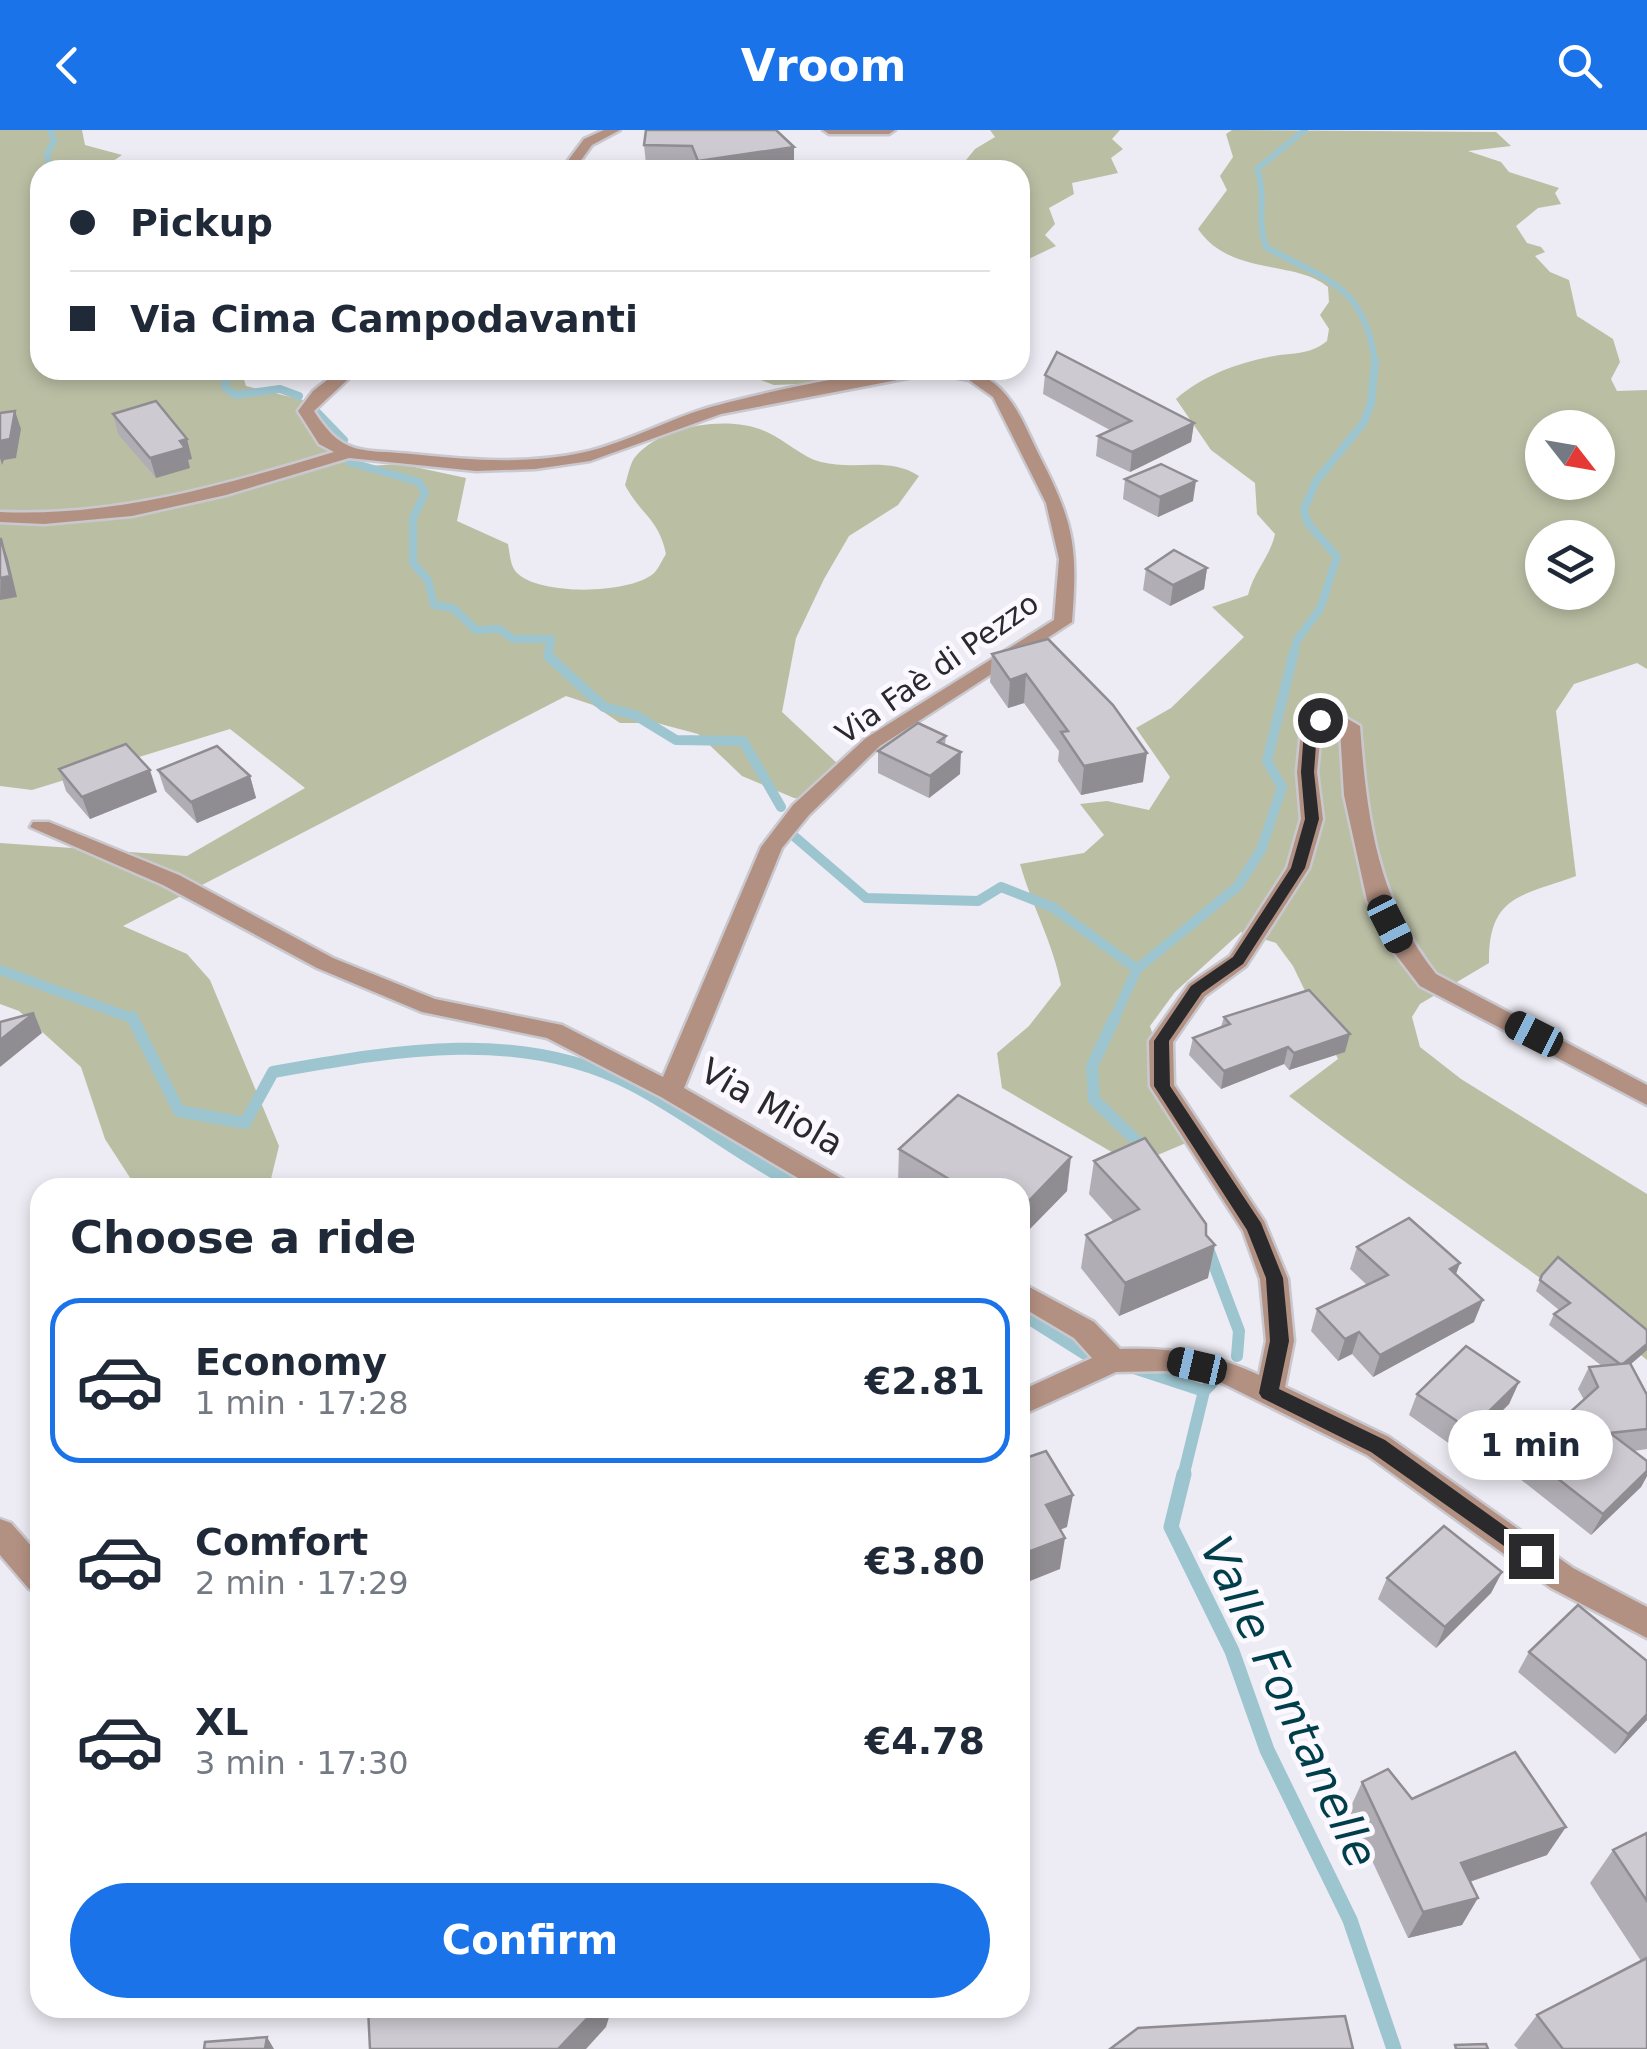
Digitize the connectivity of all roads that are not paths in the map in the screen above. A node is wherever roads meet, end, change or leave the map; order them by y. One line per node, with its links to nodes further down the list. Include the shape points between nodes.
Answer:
1 (614, 130): 4 (street, via 588,142)
2 (829, 130): 3 (street)
3 (890, 130)
4 (574, 160)
5 (337, 380): 8 (street, via 306,411 325,441)
6 (871, 380): 8 (street, Via Faè di Pezzo, via 717,410 590,456 476,466)
7 (979, 380): 11 (street, Via Faè di Pezzo, via 1000,394 1055,503 1068,559 1064,622 874,742 802,810 772,846)
8 (348, 453): 9 (street, via 168,503 44,520)
9 (0, 517)
10 (41, 827): 11 (street, Via Miola, via 172,880 325,963 430,1006 553,1030)
11 (670, 1091): 13 (street, Via Miola)
12 (1647, 1096): 16 (street, via 1428,980 1378,900 1354,795 1350,726 1336,718 1320,720 1311,730 1312,819 1298,868 1238,961 1197,990 1162,1041 1162,1086 1255,1228 1274,1278 1280,1341)
13 (820, 1178)
14 (1030, 1300): 15 (street, via 1084,1330)
15 (1113, 1362): 16 (street, via 1166,1359 1228,1373); 17 (street)
16 (1269, 1393): 20 (street, via 1378,1446 1562,1578)
17 (1030, 1399)
18 (0, 1534): 19 (street)
19 (30, 1568)
20 (1647, 1622)

